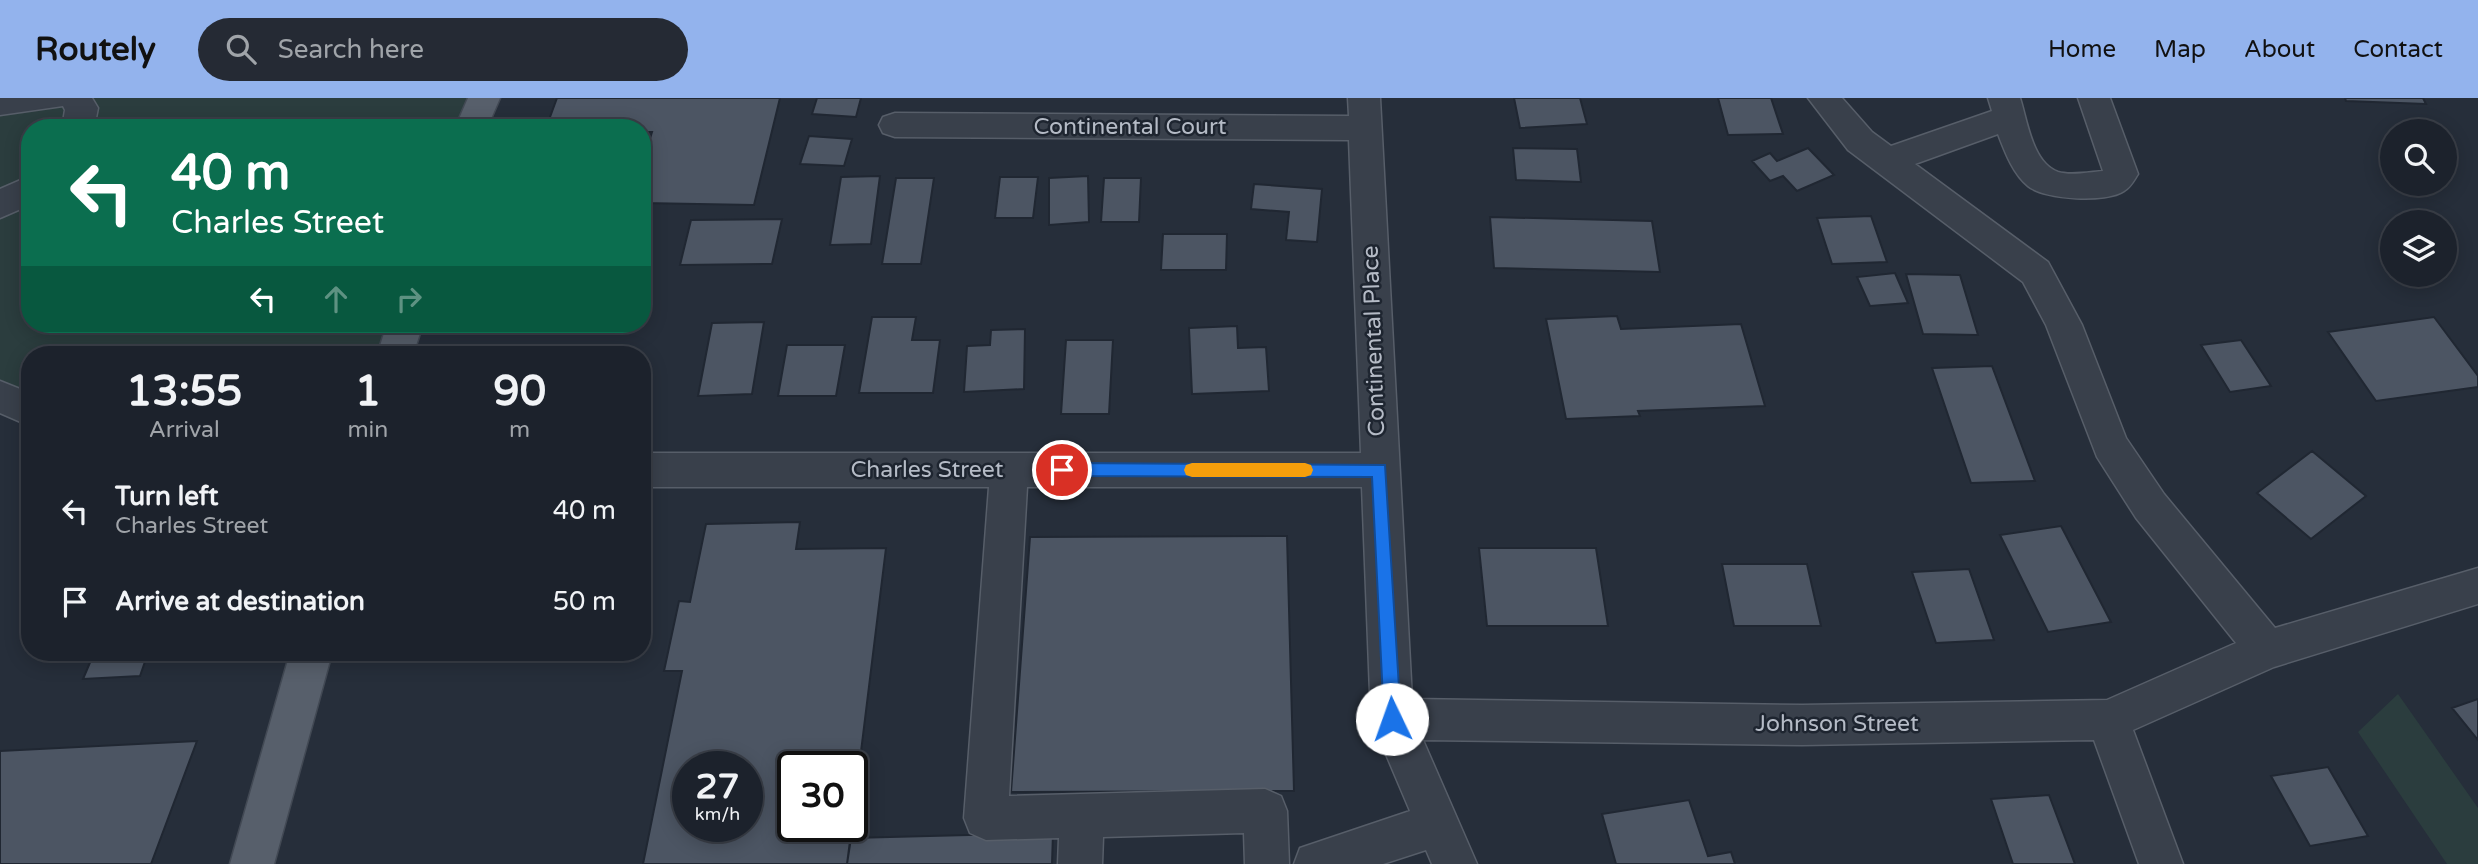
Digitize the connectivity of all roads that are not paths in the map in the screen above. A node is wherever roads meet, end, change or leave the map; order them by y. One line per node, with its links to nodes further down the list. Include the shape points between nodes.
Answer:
1 (52, 98): 6 (street)
2 (74, 98): 9 (street, via 82,107)
3 (484, 98): 10 (main road)
4 (1824, 98): 12 (street, via 1860,141)
5 (2094, 98): 7 (street, via 2120,174 2112,183 2054,185 2034,174)
6 (0, 103)
7 (2007, 108): 12 (street, via 1933,146)
8 (1365, 113): 11 (street, Continental Court); 19 (street, Continental Place)
9 (80, 119)
10 (475, 119)
11 (895, 125)
12 (1885, 160): 21 (street, via 2036,272 2064,325 2110,446 2150,506)
13 (21, 194): 14 (street)
14 (0, 205)
15 (0, 396): 16 (street)
16 (21, 406)
17 (651, 470): 18 (street, Charles Street)
18 (1009, 470): 19 (street, Charles Street); 25 (street, via 986,818)
19 (1379, 470): 23 (street, Continental Place)
20 (2478, 586): 21 (street, Johnson Street)
21 (2267, 650): 24 (street, Johnson Street)
22 (309, 661): 27 (main road)
23 (1392, 719): 24 (street, Johnson Street, via 1802,725); 26 (street, Continental Place)
24 (2108, 720): 32 (street)
25 (1082, 817): 28 (street); 29 (street, via 1265,811)
26 (1438, 824): 30 (street); 31 (street, Continental Place)
27 (252, 864)
28 (1080, 864)
29 (1267, 864)
30 (1316, 864)
31 (1455, 864)
32 (2161, 864)

